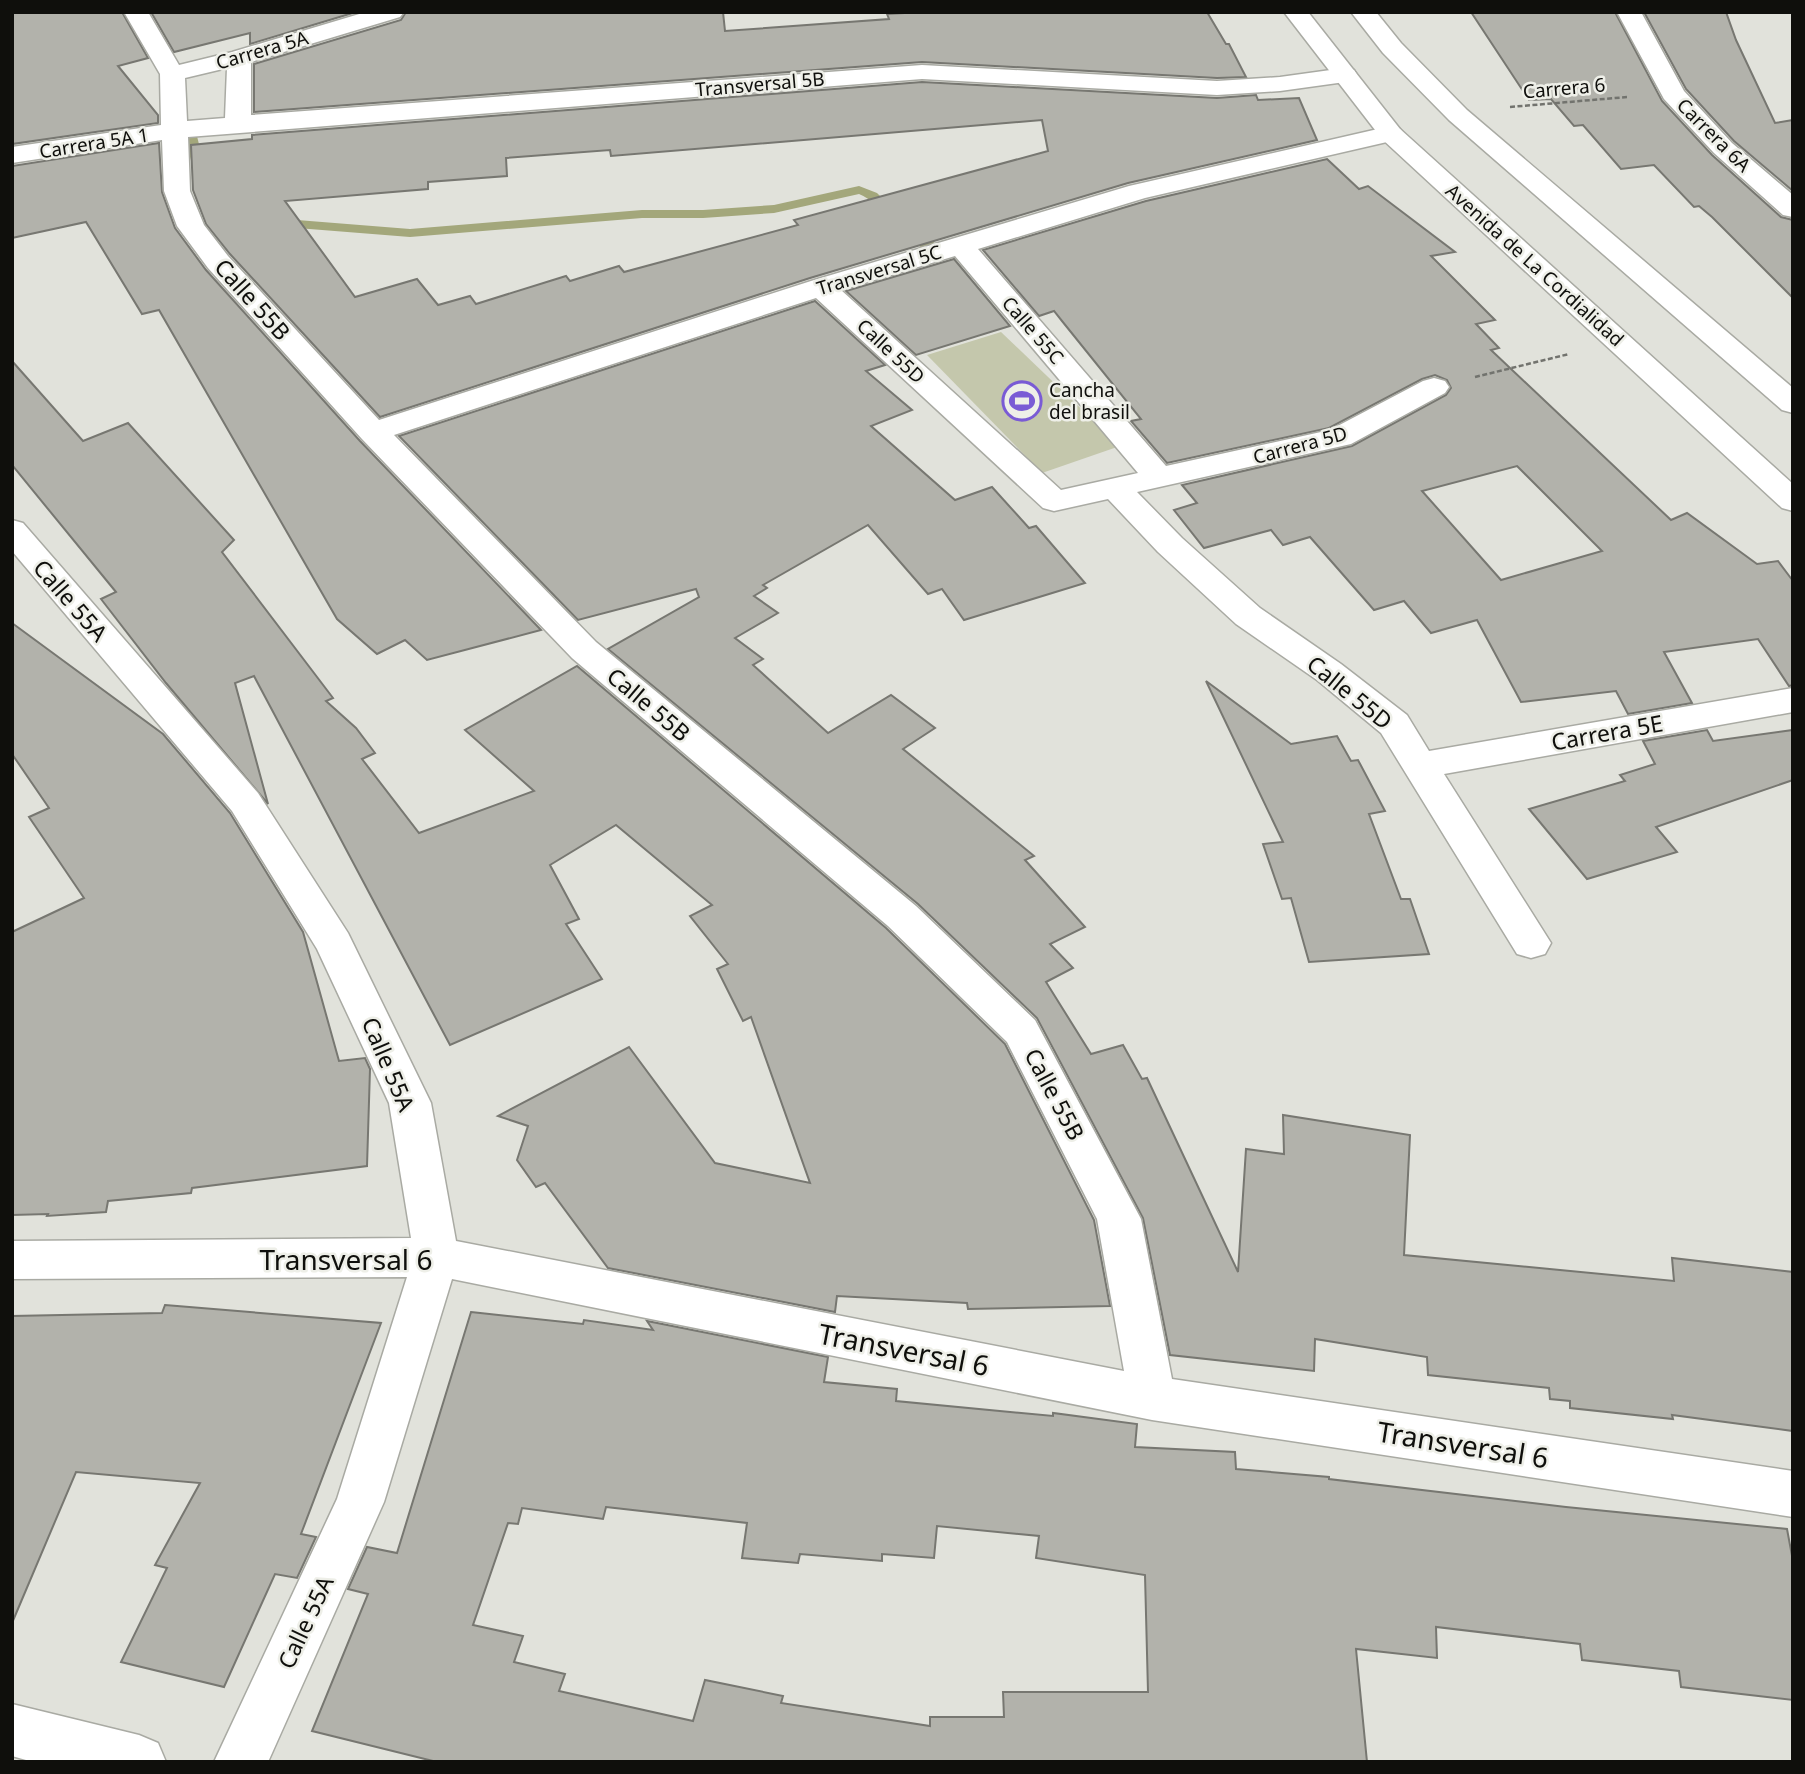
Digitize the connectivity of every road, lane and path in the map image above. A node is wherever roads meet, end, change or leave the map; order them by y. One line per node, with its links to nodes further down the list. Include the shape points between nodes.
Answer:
1 (136, 12): 7 (street, Calle 55B)
2 (392, 12): 6 (street, Carrera 5A)
3 (1296, 12): 8 (street, Avenida de La Cordialidad)
4 (1363, 12): 10 (street)
5 (1629, 12): 9 (street, Carrera 6A)
6 (239, 58): 7 (street, Carrera 5A); 11 (street)
7 (172, 74): 12 (street, Calle 55B)
8 (1345, 75): 11 (street, Transversal 5B, via 1217,88 922,72); 13 (street, Avenida de La Cordialidad)
9 (1673, 94): 10 (path, Carrera 6, via 1533,104); 15 (street, Carrera 6A, via 1724,148)
10 (1458, 116): 20 (street)
11 (238, 124): 12 (street, Transversal 5B)
12 (176, 130): 14 (street, Carrera 5A 1); 21 (street, Calle 55B, via 177,191 191,226 218,262)
13 (1391, 134): 16 (street, Transversal 5C, via 1138,192); 18 (street, Avenida de La Cordialidad)
14 (12, 155)
15 (1793, 209)
16 (961, 246): 17 (street, Transversal 5C); 22 (street, Calle 55C)
17 (821, 287): 21 (street, Transversal 5C); 24 (street, Calle 55D)
18 (1616, 339): 19 (path); 25 (street, Avenida de La Cordialidad)
19 (1434, 387): 22 (street, Carrera 5D, via 1340,437)
20 (1793, 404)
21 (373, 432): 32 (street, Calle 55B, via 584,650 902,916 1021,1031 1119,1219)
22 (1160, 479): 23 (street, Carrera 5D)
23 (1115, 488): 24 (street, Carrera 5D); 28 (street, Calle 55D, via 1248,616 1394,724)
24 (1054, 501)
25 (1793, 501)
26 (19, 550): 30 (street, Calle 55A, via 245,802 327,931 410,1104)
27 (1793, 699): 28 (street, Carrera 5E)
28 (1421, 765): 29 (street, Calle 55D)
29 (1531, 943)
30 (436, 1257): 31 (street, Transversal 6); 32 (street, Transversal 6); 36 (street, Calle 55A, via 360,1502)
31 (12, 1260)
32 (1152, 1398): 33 (street, Transversal 6)
33 (1793, 1494)
34 (12, 1730): 35 (street)
35 (139, 1762)
36 (241, 1762)

